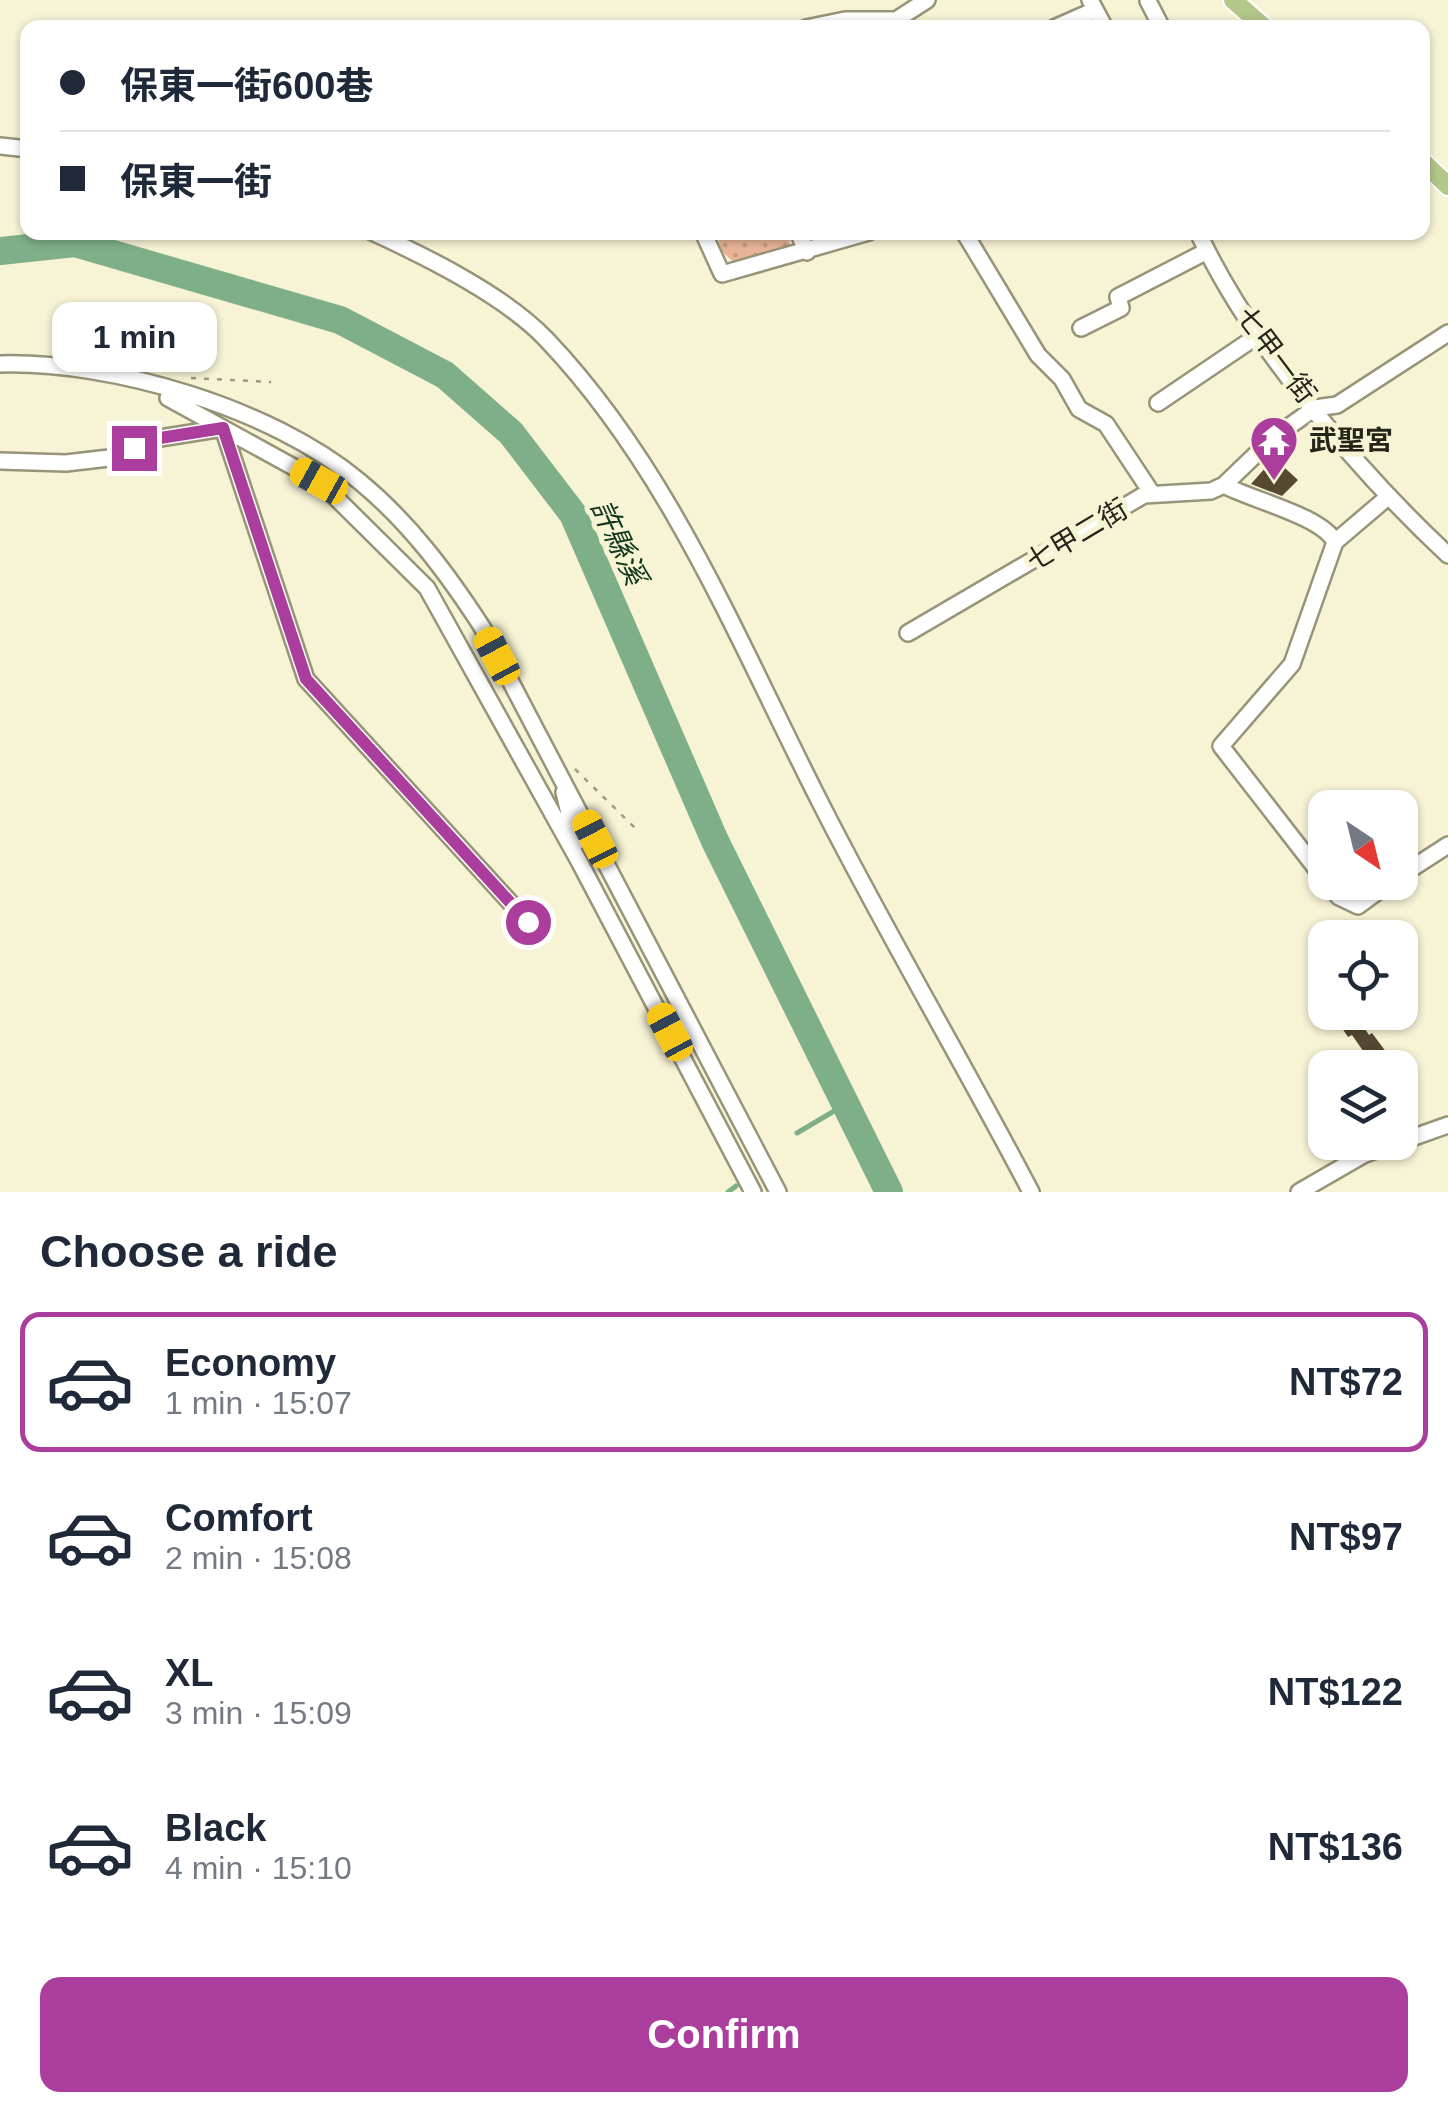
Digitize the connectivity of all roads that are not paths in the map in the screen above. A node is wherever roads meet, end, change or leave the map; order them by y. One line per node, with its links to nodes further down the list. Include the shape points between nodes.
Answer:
1 (927, 0): 5 (street)
2 (1233, 0): 8 (main road)
3 (1092, 5): 7 (street)
4 (845, 20): 6 (street)
5 (896, 20)
6 (896, 20)
7 (1067, 20)
8 (1257, 20)
9 (387, 240): 43 (street, via 468,282 542,335 614,416 672,512)
10 (707, 240): 15 (street, via 722,274)
11 (802, 240): 15 (street)
12 (844, 240): 15 (street)
13 (969, 240): 27 (street, via 1038,355 1079,409 1106,424)
14 (1202, 240): 16 (street, 七甲一街)
15 (807, 252)
16 (1207, 252): 17 (street, via 1118,297 1121,308); 19 (street, 七甲一街)
17 (1082, 328)
18 (1448, 333): 23 (street, via 1337,405)
19 (1260, 334): 22 (street); 23 (street, 七甲一街)
20 (0, 364): 21 (street, via 72,365)
21 (171, 390): 24 (street, via 168,398); 32 (street, via 310,446 408,527 482,627)
22 (1158, 403)
23 (1315, 408): 26 (street); 28 (street, 七甲一街)
24 (223, 428): 25 (street, via 160,438 109,458); 35 (street, via 319,481 427,588); 37 (street, via 306,679)
25 (0, 461)
26 (1224, 485): 27 (street, 七甲二街); 29 (street, via 1300,516)
27 (1151, 492): 31 (street, 七甲二街)
28 (1389, 496): 29 (street); 30 (street, 七甲一街)
29 (1335, 542): 34 (street, via 1285,676 1221,746)
30 (1448, 555)
31 (908, 633)
32 (558, 769): 35 (street); 42 (street)
33 (1448, 844): 36 (street)
34 (1308, 859)
35 (580, 863): 41 (street)
36 (1418, 864)
37 (528, 922)
38 (1448, 1125): 39 (street)
39 (1418, 1135)
40 (1354, 1160): 44 (street)
41 (753, 1192)
42 (778, 1192)
43 (1031, 1192)
44 (1299, 1192)

